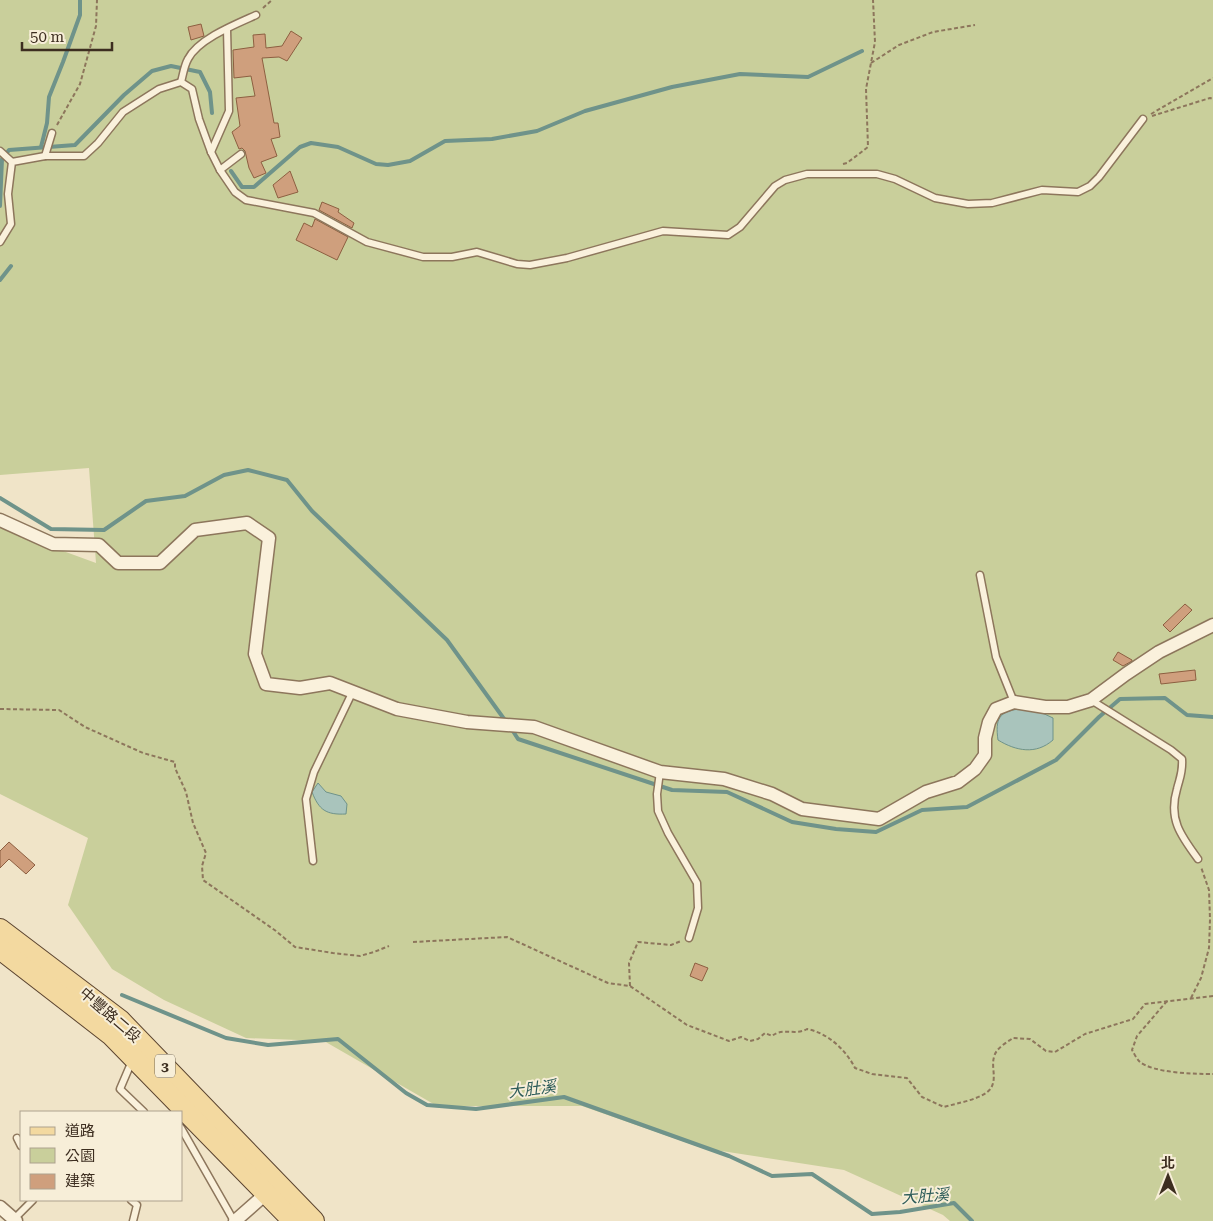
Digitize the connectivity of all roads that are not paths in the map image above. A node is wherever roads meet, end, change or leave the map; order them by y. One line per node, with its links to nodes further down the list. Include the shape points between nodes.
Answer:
1 (256, 15): 2 (lane)
2 (227, 29): 3 (lane, via 195,48 187,60); 7 (lane, via 229,111)
3 (181, 82): 7 (lane, via 192,89 198,119); 9 (lane, via 159,89 122,112 84,156)
4 (1142, 119): 11 (lane, via 1099,177 1078,192 1042,190 992,203 968,204 935,198 877,174 807,174 775,186 740,227 728,235 663,231 530,265 477,252 452,257 423,257 367,242 314,213 246,200 235,192)
5 (52, 133): 9 (lane)
6 (0, 151): 10 (lane)
7 (211, 152): 11 (lane)
8 (241, 154): 11 (lane)
9 (45, 156): 10 (lane)
10 (12, 162): 12 (lane, via 8,194 11,224)
11 (220, 170)
12 (0, 242)
13 (0, 520): 16 (street, via 53,544 99,545 118,563 160,563 194,530 247,523 269,538 255,654 266,684 300,688 330,683)
14 (980, 575): 17 (lane, via 996,657)
15 (1213, 625): 18 (street, via 1126,674)
16 (353, 691): 19 (street, via 397,709 467,722 534,727); 21 (lane, via 314,772 306,799)
17 (1014, 702): 18 (street, via 1045,707); 19 (street, via 996,709 985,738 985,755 975,769 958,782 926,792 879,819 802,809 772,794 724,779)
18 (1096, 703): 20 (lane, via 1182,759 1183,772 1176,790 1173,815 1182,838)
19 (660, 772): 23 (lane, via 658,811 697,883 698,908)
20 (1198, 859)
21 (313, 861)
22 (0, 929): 25 (main road, 中豐路二段 / 3)
23 (689, 938)
24 (0, 949): 25 (main road, 中豐路二段 / 3)
25 (31, 962): 26 (main road, 中豐路二段 / 3); 33 (main road, 中豐路二段 / 3, via 120,1020)
26 (134, 1058): 27 (main road, 中豐路二段 / 3); 28 (lane, via 120,1089)
27 (163, 1087): 29 (lane); 33 (main road, 中豐路二段 / 3)
28 (143, 1111)
29 (174, 1111)
30 (182, 1130): 39 (lane)
31 (17, 1138): 32 (lane)
32 (20, 1144)
33 (272, 1189): 39 (street); 40 (main road, 中豐路二段 / 3); 41 (main road, 中豐路二段 / 3)
34 (32, 1201): 37 (lane)
35 (132, 1201): 38 (lane, via 137,1205)
36 (0, 1207): 37 (street)
37 (15, 1220)
38 (133, 1221)
39 (234, 1221)
40 (293, 1221)
41 (314, 1221)

